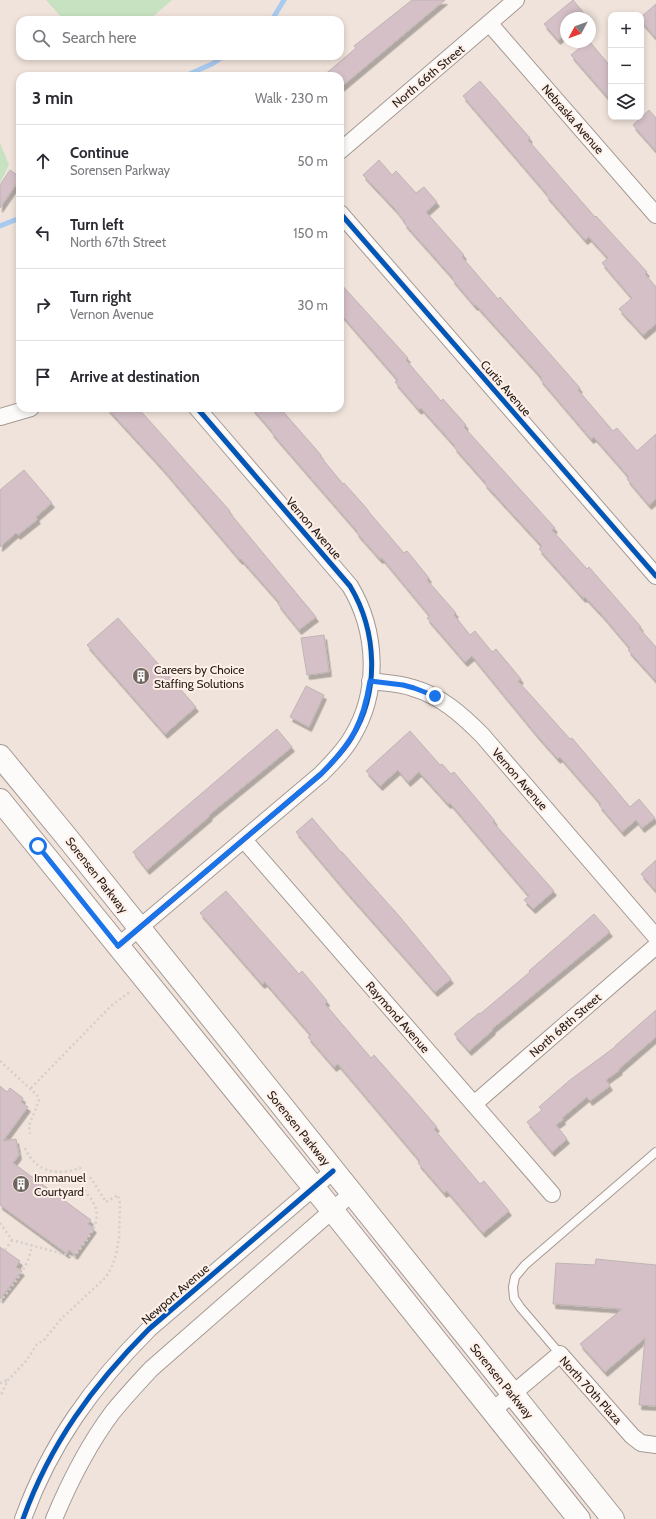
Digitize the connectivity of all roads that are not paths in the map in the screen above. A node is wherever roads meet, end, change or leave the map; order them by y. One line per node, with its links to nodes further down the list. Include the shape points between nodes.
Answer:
1 (516, 0): 2 (street, North 66th Street)
2 (489, 24): 3 (street, North 66th Street); 4 (street, Nebraska Avenue)
3 (344, 148)
4 (656, 215)
5 (344, 217): 9 (street, Curtis Avenue)
6 (17, 412): 8 (street)
7 (200, 412): 10 (street, Vernon Avenue, via 358,598 368,628 372,663)
8 (0, 417)
9 (656, 576)
10 (370, 681): 13 (street, via 361,720 340,756); 15 (street, Vernon Avenue, via 414,688 435,696 466,719)
11 (0, 756): 14 (main road, Sorensen Parkway)
12 (0, 800): 16 (main road)
13 (244, 840): 14 (street); 18 (street, Raymond Avenue)
14 (139, 929): 16 (street); 20 (main road, Sorensen Parkway)
15 (656, 937)
16 (118, 946): 21 (main road)
17 (656, 946): 18 (street, North 68th Street)
18 (474, 1104): 23 (street, Raymond Avenue)
19 (656, 1152): 25 (lane, via 525,1265 515,1277 514,1298)
20 (333, 1171): 21 (street, Newport Avenue); 22 (main road, Sorensen Parkway)
21 (314, 1188): 24 (main road); 29 (street, Newport Avenue, via 149,1330 122,1358 84,1403 68,1427 32,1495)
22 (351, 1194): 24 (street); 26 (main road, Sorensen Parkway)
23 (552, 1194)
24 (332, 1210): 27 (main road); 30 (street, via 151,1369 131,1391 96,1439)
25 (560, 1354): 26 (street, North 70th Plaza); 28 (street, North 70th Plaza, via 632,1436 641,1443)
26 (513, 1394): 27 (street, North 70th Plaza); 32 (main road, Sorensen Parkway)
27 (492, 1411): 31 (main road)
28 (656, 1446)
29 (24, 1519)
30 (54, 1519)
31 (578, 1519)
32 (613, 1519)

